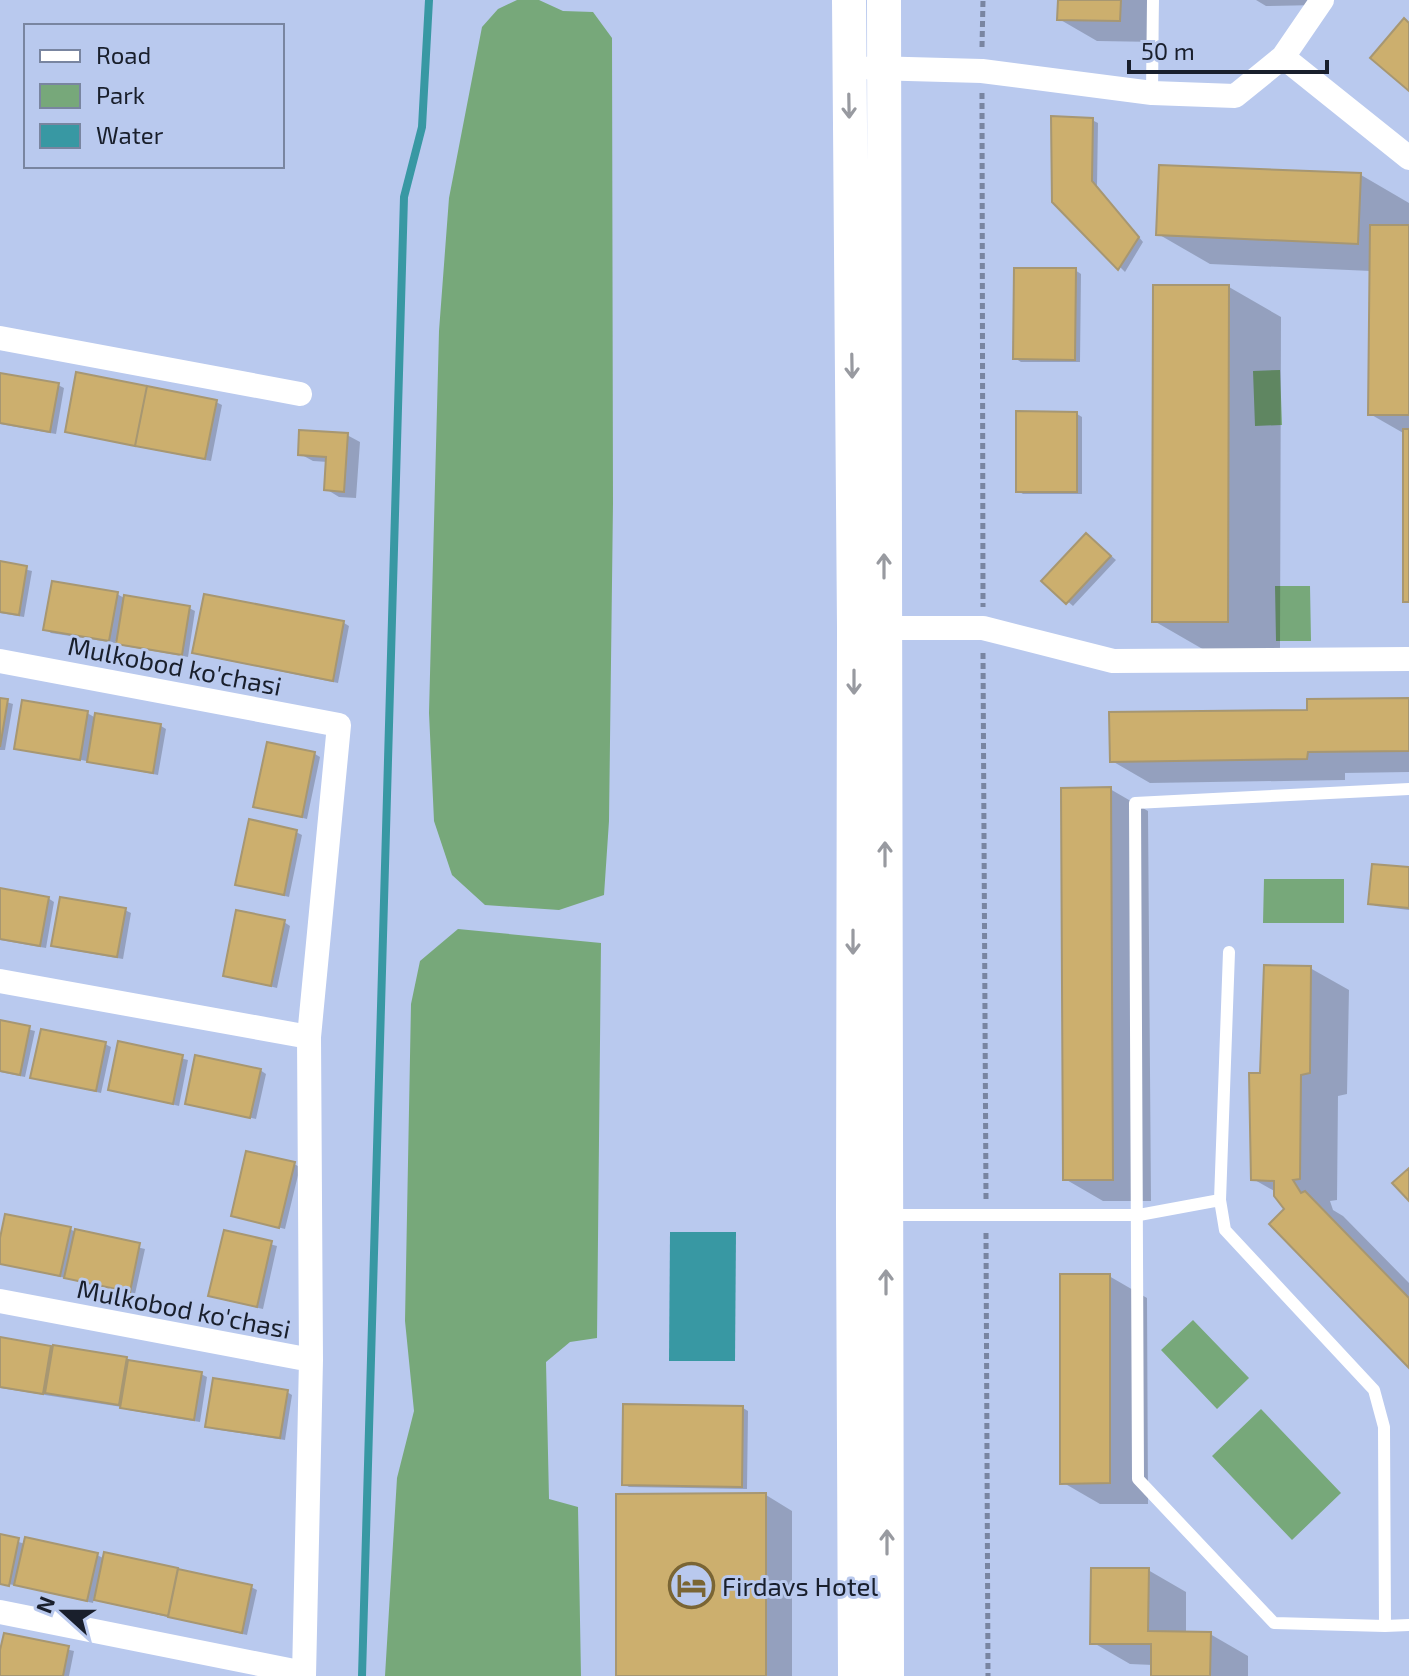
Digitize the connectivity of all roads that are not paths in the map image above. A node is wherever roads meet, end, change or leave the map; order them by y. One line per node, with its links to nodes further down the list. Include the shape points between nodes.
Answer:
1 (849, 0): 6 (main road)
2 (884, 0): 7 (main road)
3 (1153, 0): 8 (lane)
4 (1322, 0): 5 (street)
5 (1283, 57): 8 (street, via 1235,96); 9 (street)
6 (849, 68): 7 (street); 12 (main road, one-way to 12)
7 (885, 68): 8 (street, via 982,71); 12 (main road, one-way to 7)
8 (1152, 93)
9 (1409, 158)
10 (0, 338): 11 (street)
11 (300, 394)
12 (869, 628): 13 (street, via 983,628 1113,661); 20 (main road)
13 (1409, 659)
14 (0, 661): 18 (street, Mulkobod ko'chasi, via 339,725)
15 (1409, 789): 21 (lane, via 1135,803)
16 (1229, 952): 19 (lane)
17 (0, 981): 18 (street)
18 (309, 1037): 23 (street)
19 (1220, 1200): 21 (lane); 26 (lane, via 1225,1230 1374,1390 1384,1427)
20 (869, 1215): 21 (lane); 28 (main road); 29 (main road, one-way to 20)
21 (1139, 1215): 26 (lane, via 1138,1479 1274,1623)
22 (0, 1301): 23 (street, Mulkobod ko'chasi)
23 (311, 1360): 27 (street)
24 (0, 1612): 27 (street)
25 (1409, 1625): 26 (lane)
26 (1385, 1626)
27 (304, 1674)
28 (855, 1676)
29 (887, 1676)

